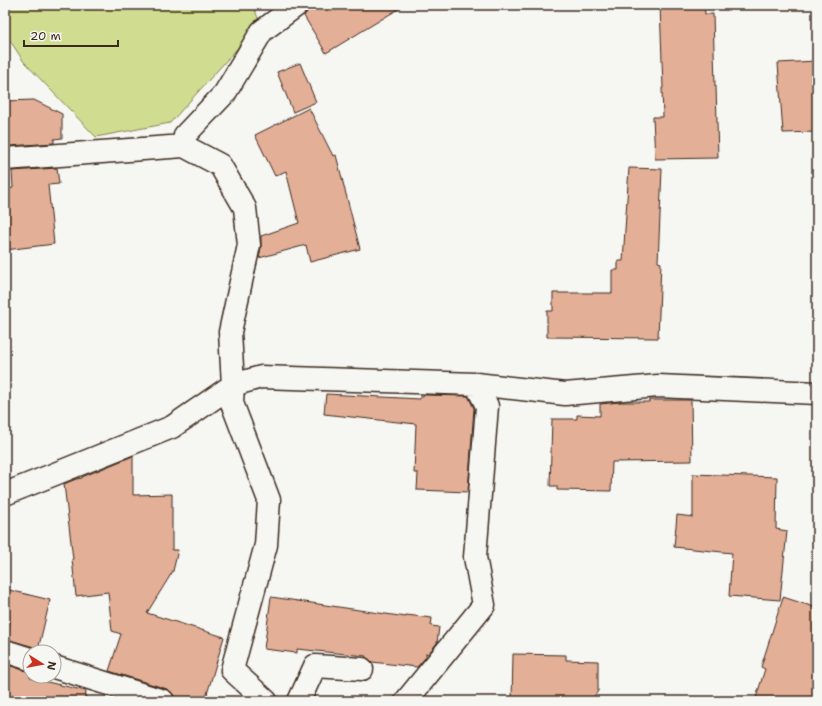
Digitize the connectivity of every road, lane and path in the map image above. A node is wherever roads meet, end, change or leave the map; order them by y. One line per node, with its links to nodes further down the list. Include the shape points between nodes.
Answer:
1 (297, 5): 2 (street, via 262,31 225,93 185,135)
2 (184, 146): 3 (street); 5 (street, via 220,165 245,208 249,245 230,332)
3 (5, 159)
4 (476, 384): 5 (street, via 261,377); 6 (street, via 565,394 658,386); 15 (street, via 487,406 475,557 484,605)
5 (233, 385): 7 (street, via 172,427); 13 (street, via 232,403 269,500 266,545 232,670)
6 (817, 393)
7 (5, 494)
8 (5, 651): 9 (street)
9 (22, 656)
10 (62, 669): 12 (street)
11 (362, 669): 14 (street, via 315,666)
12 (163, 701)
13 (266, 701)
14 (299, 701)
15 (406, 701)

